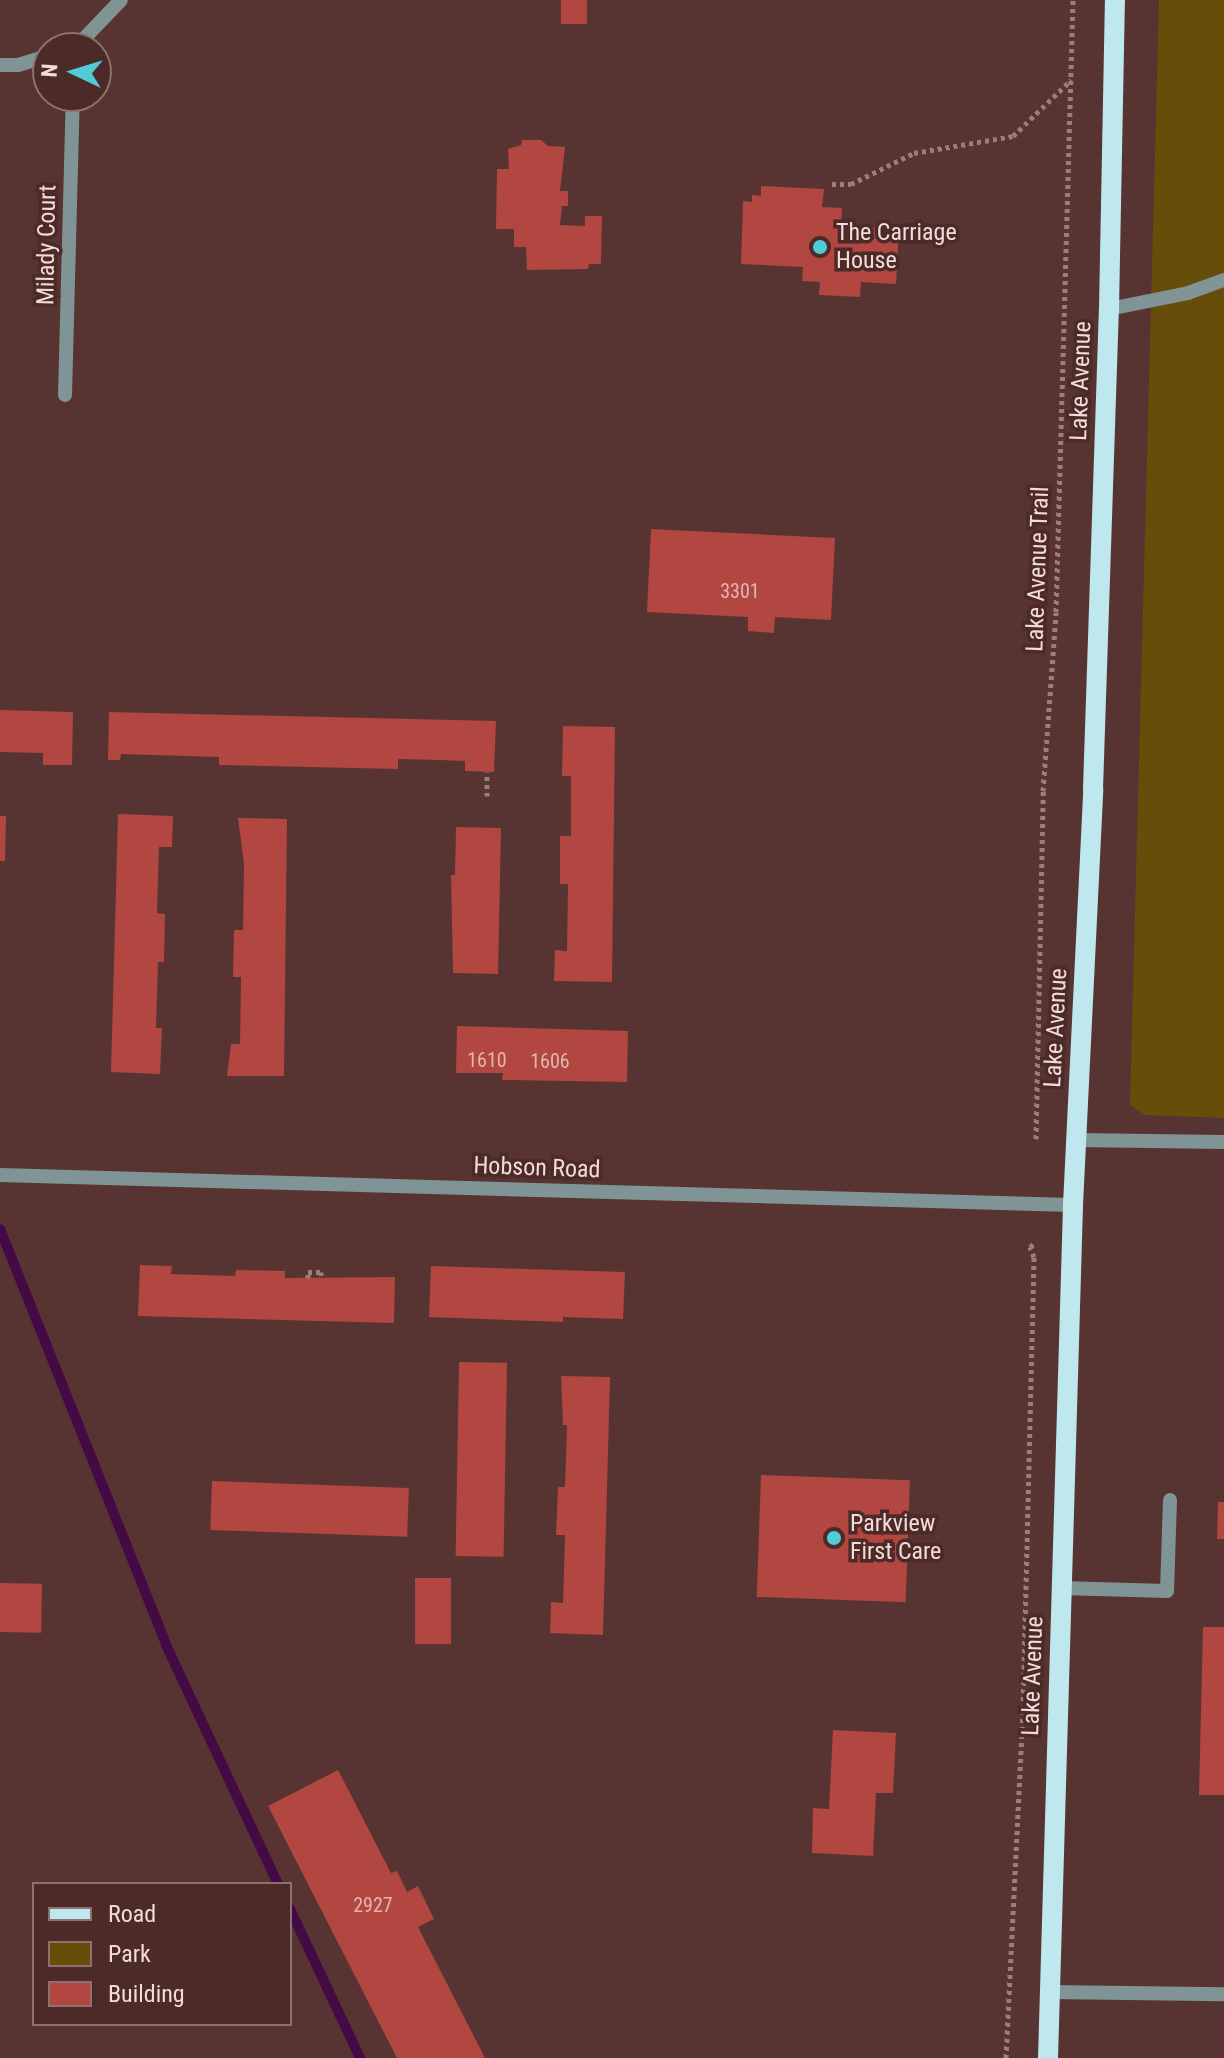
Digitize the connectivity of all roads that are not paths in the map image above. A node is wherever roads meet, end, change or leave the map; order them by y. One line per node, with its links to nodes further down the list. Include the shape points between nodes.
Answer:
1 (121, 0): 3 (street)
2 (1115, 0): 8 (main road, Lake Avenue)
3 (90, 32)
4 (32, 61): 5 (street)
5 (0, 65)
6 (73, 112): 9 (street, Milady Court)
7 (1224, 280): 8 (street)
8 (1109, 309): 10 (main road, Lake Avenue)
9 (65, 395)
10 (1076, 1140): 11 (street); 13 (main road, Lake Avenue)
11 (1224, 1142)
12 (0, 1175): 13 (street, Hobson Road)
13 (1073, 1205): 15 (main road, Lake Avenue)
14 (1170, 1500): 15 (street, via 1167,1591)
15 (1061, 1588): 16 (main road, Lake Avenue)
16 (1049, 1992): 17 (street); 18 (main road, Lake Avenue)
17 (1224, 1994)
18 (1048, 2058)

